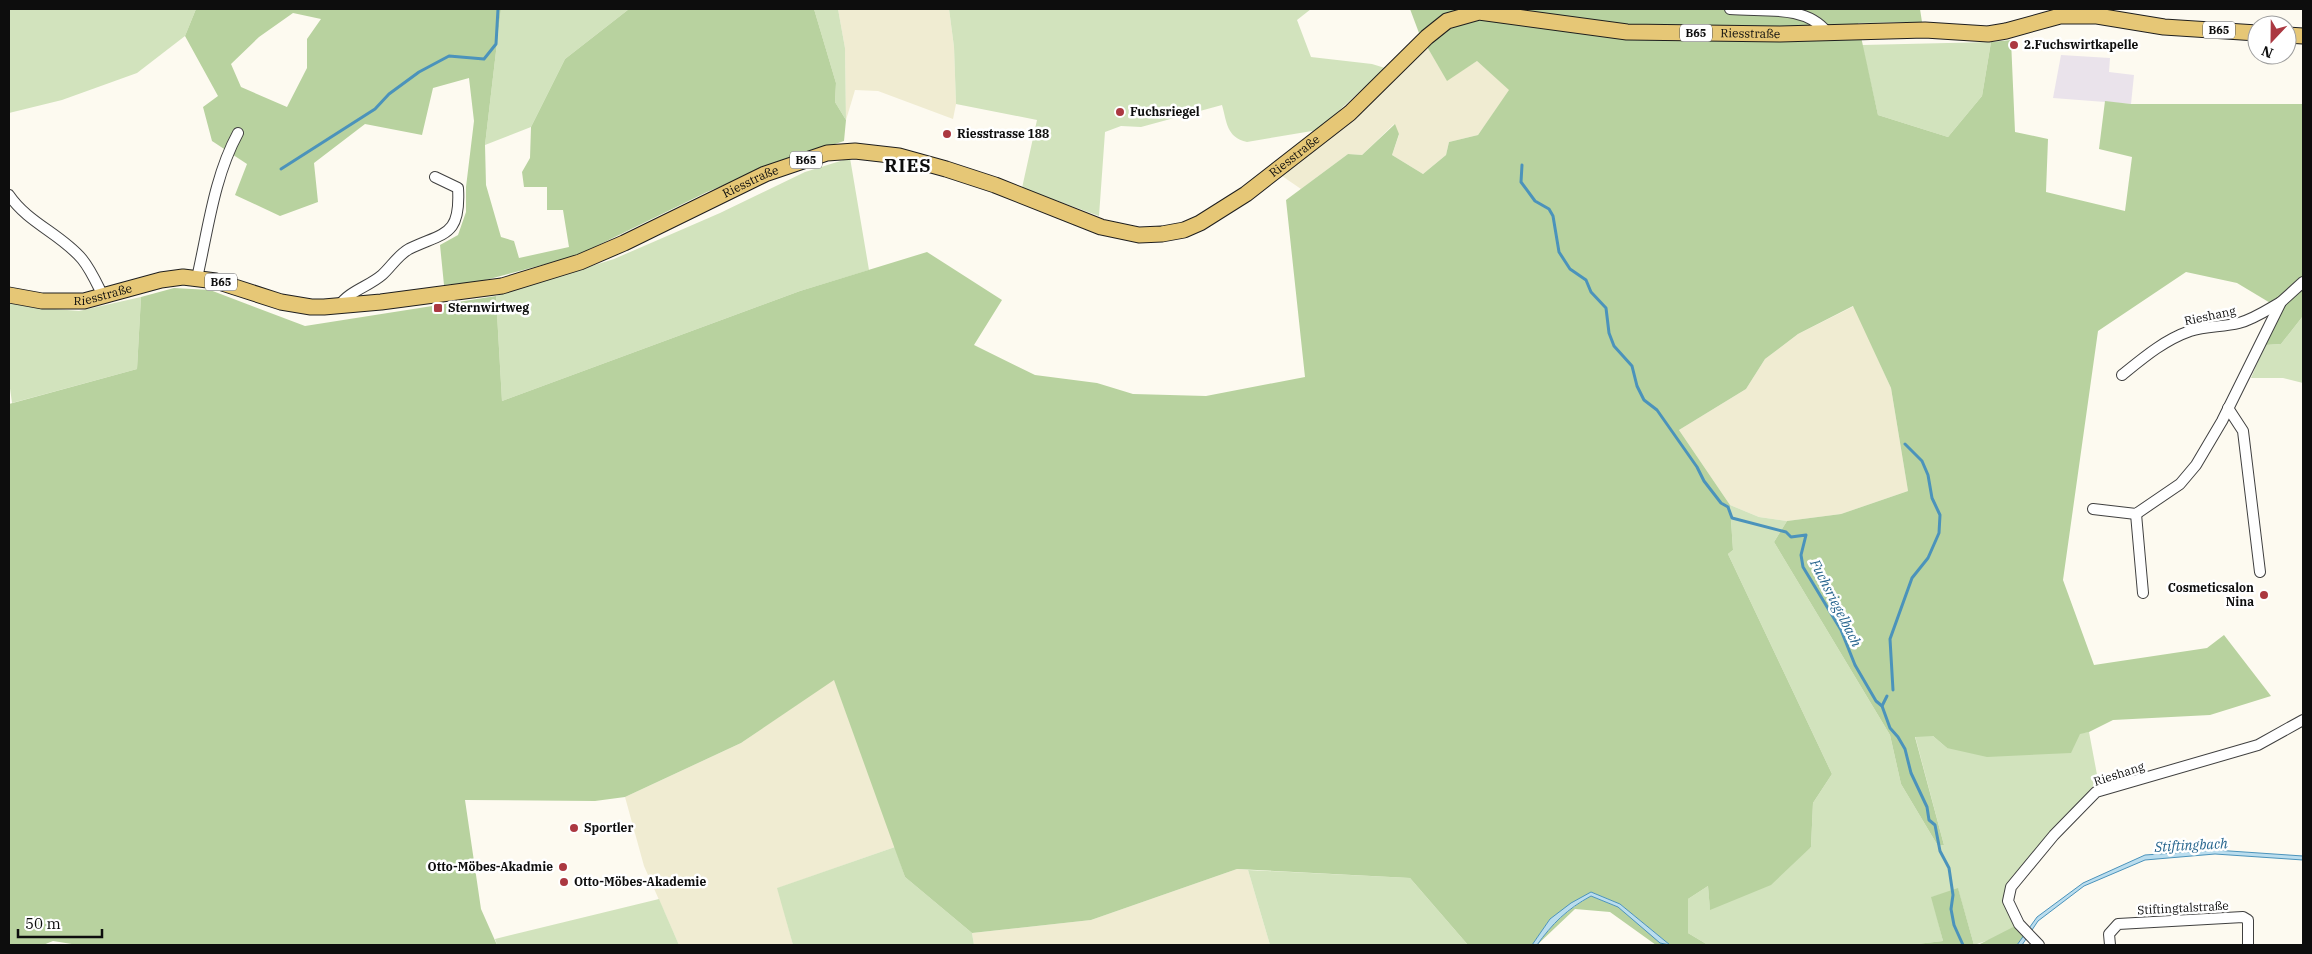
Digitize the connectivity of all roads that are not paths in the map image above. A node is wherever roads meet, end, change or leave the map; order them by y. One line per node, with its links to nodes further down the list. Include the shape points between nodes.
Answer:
1 (1730, 9): 2 (street, via 1810,16)
2 (1828, 32): 3 (main road, Riesstraße / B65, via 1925,30 1988,34 2060,16 2097,16 2164,27); 12 (main road, Riesstraße / B65, via 1627,32 1479,12 1447,22 1317,141 1246,194 1184,230 1140,235 1120,232 1078,220 995,186 899,156 868,151 827,153 765,174 580,262 502,286)
3 (2247, 32)
4 (238, 133): 7 (street, via 217,189)
5 (435, 177): 12 (street, via 458,188 450,230 443,236 409,249 382,275 344,297)
6 (9, 195): 10 (street, via 16,206 81,259)
7 (197, 278): 10 (main road, Riesstraße / B65, via 160,280); 12 (main road, Riesstraße / B65, via 231,285 281,302 311,307)
8 (2303, 282): 11 (street, Rieshang)
9 (9, 295): 10 (main road, Riesstraße / B65, via 69,303)
10 (103, 296)
11 (2281, 302): 13 (street, Rieshang, via 2252,319 2191,331 2172,339); 14 (street, Rieshang)
12 (339, 306)
13 (2122, 374)
14 (2228, 408): 16 (street, Rieshang, via 2209,445 2180,484); 17 (street, via 2243,431)
15 (2093, 509): 16 (street)
16 (2136, 514): 18 (street)
17 (2260, 572)
18 (2143, 593)
19 (2303, 720): 20 (street, Rieshang, via 2258,744 2096,792 2054,835 2011,887 2008,901 2018,924)
20 (2035, 941)
21 (2110, 945): 22 (street, Stiftingtalstraße, via 2110,934 2118,924 2243,917 2250,926)
22 (2248, 945)

